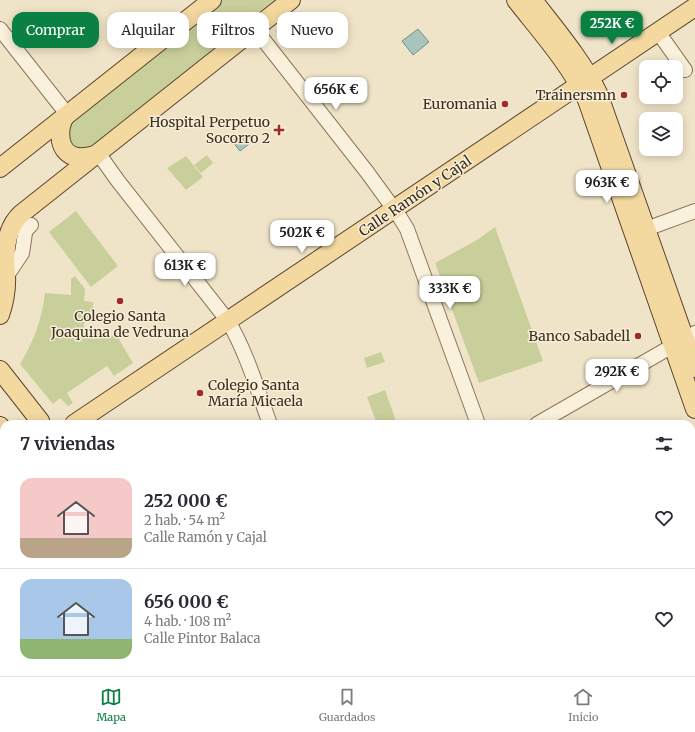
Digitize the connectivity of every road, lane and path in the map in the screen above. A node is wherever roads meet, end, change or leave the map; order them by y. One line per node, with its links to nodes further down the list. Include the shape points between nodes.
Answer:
1 (212, 0): 13 (main road)
2 (291, 0): 6 (main road)
3 (516, 0): 12 (main road, via 570,69)
4 (533, 0): 12 (main road, via 572,49)
5 (695, 7): 8 (main road, Calle Ramón y Cajal)
6 (269, 18)
7 (0, 29): 13 (street)
8 (658, 32): 11 (street); 12 (main road, Calle Ramón y Cajal)
9 (269, 47): 16 (street)
10 (231, 48): 14 (main road)
11 (684, 70)
12 (590, 77): 16 (main road, Calle Ramón y Cajal); 19 (main road, via 607,72 609,80 602,92 601,102); 24 (main road, via 588,105)
13 (66, 115): 14 (main road, via 61,124 60,134 64,149 77,157); 15 (main road)
14 (97, 154): 21 (main road, via 17,218 6,241); 23 (street)
15 (0, 168)
16 (395, 209): 23 (main road, Calle Ramón y Cajal); 31 (street, via 407,229)
17 (695, 211): 19 (street)
18 (31, 225): 21 (street, via 25,233 22,253)
19 (646, 229): 24 (main road)
20 (0, 243): 21 (main road)
21 (6, 271): 22 (main road, via 6,292)
22 (0, 315)
23 (228, 321): 29 (main road, Calle Ramón y Cajal); 30 (street, via 237,337)
24 (684, 339): 25 (main road); 27 (main road); 32 (street)
25 (695, 368)
26 (0, 370): 28 (main road)
27 (695, 409)
28 (39, 420)
29 (80, 420)
30 (269, 420)
31 (477, 420)
32 (544, 420)

